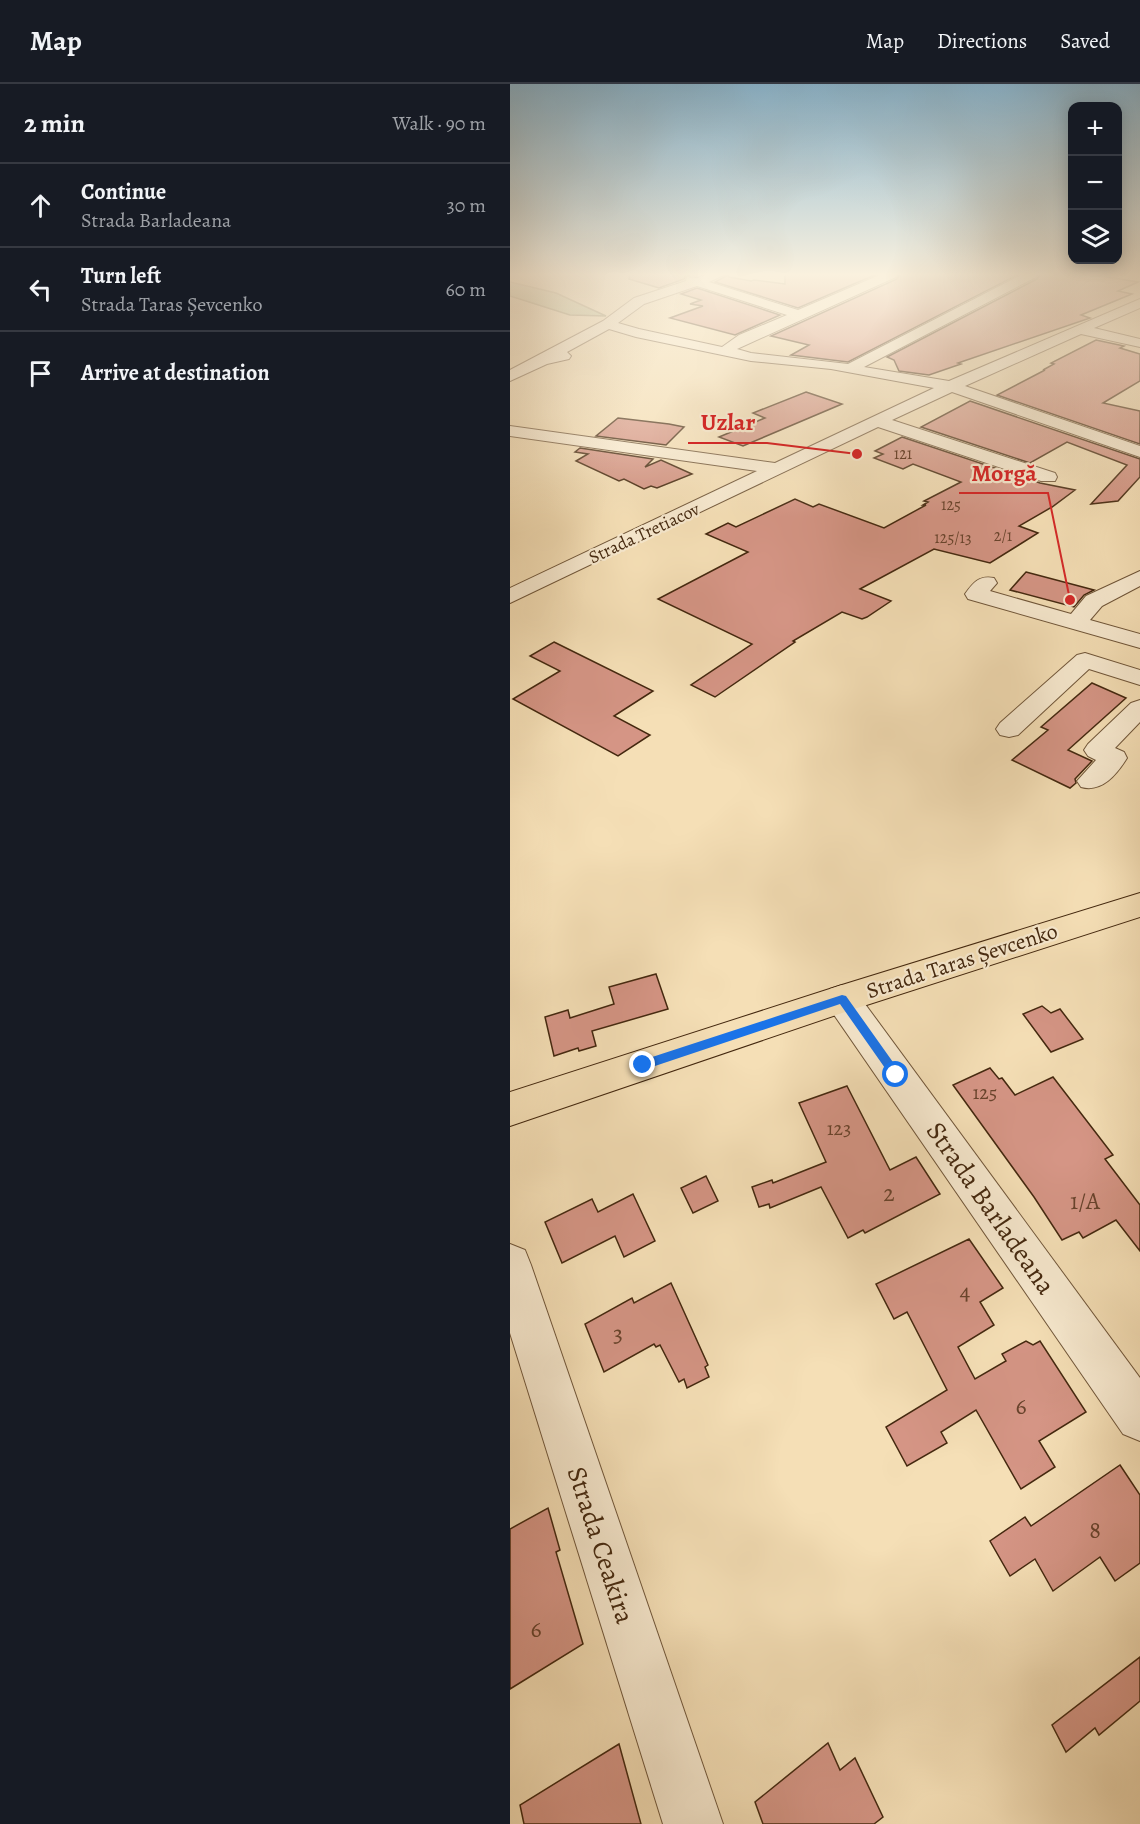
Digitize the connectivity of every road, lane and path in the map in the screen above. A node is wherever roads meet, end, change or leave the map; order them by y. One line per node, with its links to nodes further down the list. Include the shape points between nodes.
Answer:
1 (552, 355): 6 (street)
2 (571, 355): 6 (street)
3 (747, 355): 7 (street)
4 (875, 355): 7 (street)
5 (1020, 355): 9 (street, Strada Tretiacov)
6 (543, 360): 8 (street)
7 (850, 368): 9 (street)
8 (510, 376)
9 (951, 386): 10 (street, Strada Tretiacov); 12 (street)
10 (877, 421): 15 (street, Strada Tretiacov); 16 (street)
11 (510, 431): 15 (street)
12 (1104, 440): 13 (street); 14 (street)
13 (1140, 446)
14 (1140, 452)
15 (778, 469): 19 (street, Strada Tretiacov)
16 (1048, 477)
17 (1138, 579): 20 (street, via 1094,601)
18 (986, 583): 20 (street, via 976,594)
19 (510, 596)
20 (1076, 622): 21 (street)
21 (1140, 641)
22 (1140, 678): 24 (street, via 1086,660)
23 (1140, 708): 25 (street, via 1097,750 1114,758)
24 (1009, 729)
25 (1091, 781)
26 (1140, 905): 27 (main road, Strada Taras Șevcenko)
27 (842, 999): 28 (main road, Strada Taras Șevcenko); 30 (street, Strada Barladeana)
28 (510, 1109)
29 (510, 1265): 31 (street, Strada Ceakira)
30 (1140, 1417)
31 (693, 1824)

